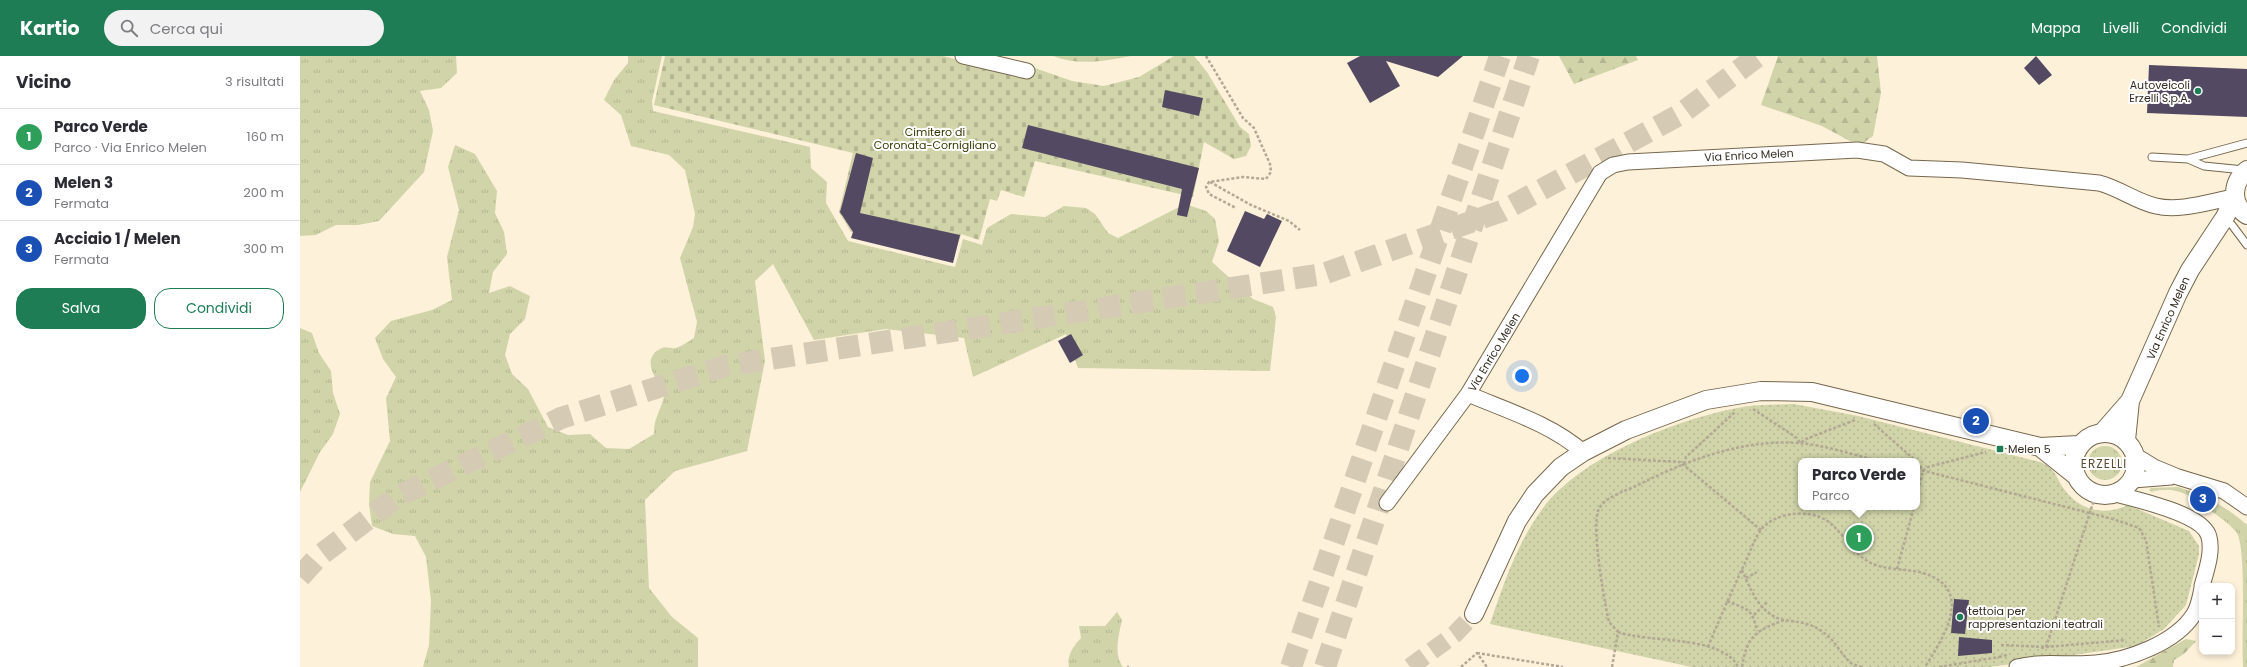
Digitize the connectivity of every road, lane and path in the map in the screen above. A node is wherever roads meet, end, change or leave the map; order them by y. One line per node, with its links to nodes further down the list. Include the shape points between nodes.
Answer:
1 (963, 56): 3 (street)
2 (1206, 56): 8 (path, via 1243,118 1254,128 1267,155 1271,172 1262,180 1243,178)
3 (1027, 71)
4 (2247, 143): 6 (lane)
5 (2152, 157): 6 (lane)
6 (2188, 159): 7 (lane, via 2204,166)
7 (2247, 170): 9 (street, via 2237,182)
8 (1209, 182): 10 (path, via 1206,187 1209,194); 13 (path, via 1251,205 1289,220)
9 (2235, 197): 11 (street, via 2237,206); 14 (street, Via Enrico Melen); 17 (street, Via Enrico Melen, via 2172,208 2155,206 2099,183 1962,170 1909,168 1884,154 1857,150 1628,162 1613,165 1600,173)
10 (1236, 208)
11 (2247, 215)
12 (2239, 222): 14 (street, Via Enrico Melen); 15 (lane)
13 (1300, 230)
14 (2211, 238): 18 (street, Via Enrico Melen, via 2190,270)
15 (2247, 245)
16 (1748, 392): 23 (street, via 1812,392); 25 (path, via 1750,407 1797,438); 28 (street, via 1706,400 1664,415 1626,430)
17 (1468, 394): 28 (street, via 1540,424 1563,436); 43 (street, Via Enrico Melen)
18 (2130, 401): 22 (street, Via Enrico Melen); 24 (street, Via Enrico Melen)
19 (1740, 409): 33 (path, via 1686,457)
20 (1859, 418): 25 (path)
21 (1871, 422): 32 (path)
22 (2102, 432): 24 (street); 26 (street, via 2089,436)
23 (1992, 436): 27 (street); 36 (path, via 1988,451 1928,467)
24 (2126, 440): 29 (street)
25 (1800, 443): 31 (path); 33 (path, via 1744,446)
26 (2079, 445): 27 (street); 37 (street, via 2074,460)
27 (2040, 447): 37 (street)
28 (1584, 452): 57 (street, via 1561,467 1544,483 1526,507 1503,548 1489,585)
29 (2136, 456): 38 (street); 39 (street, via 2137,470)
30 (1605, 457): 33 (path)
31 (1866, 458)
32 (1913, 458)
33 (1684, 464): 47 (path); 62 (path, via 1612,497 1598,510 1597,530 1607,613 1609,622)
34 (1920, 466): 36 (path)
35 (1920, 470): 36 (path)
36 (1923, 471): 40 (path); 46 (path)
37 (2075, 475): 41 (street, via 2082,486)
38 (2178, 477): 39 (street); 44 (street, via 2224,491)
39 (2133, 480): 42 (street, via 2127,488)
40 (1920, 483)
41 (2096, 494): 42 (street); 46 (path)
42 (2116, 494): 52 (street, via 2189,517 2205,527 2210,545)
43 (1387, 503)
44 (2247, 507)
45 (1913, 510): 48 (path)
46 (2089, 513): 61 (path, via 2131,524 2142,532 2146,540); 65 (path)
47 (1761, 530): 48 (path, via 1787,515 1815,515 1830,524 1856,553 1869,562); 49 (path)
48 (1897, 569): 77 (path, via 1935,578 1943,585 1951,601 1950,622)
49 (1742, 570): 51 (path); 53 (path)
50 (1757, 572): 51 (path)
51 (1746, 578): 56 (path)
52 (2203, 583)
53 (1727, 601): 58 (path); 66 (path)
54 (2199, 601): 78 (street, via 2190,620 2177,632 2139,655 2095,663 2046,662)
55 (1767, 602): 56 (path)
56 (1762, 606): 58 (path); 59 (path, via 1773,616)
57 (1474, 614)
58 (1754, 615): 60 (path)
59 (1784, 620): 60 (path); 68 (path, via 1805,622 1818,628)
60 (1757, 631): 74 (path, via 1745,653)
61 (2159, 631)
62 (1618, 632): 66 (path); 72 (path)
63 (2130, 640): 65 (path)
64 (2001, 645): 65 (path)
65 (2046, 646)
66 (1708, 647): 73 (path, via 1733,657)
67 (1477, 653): 69 (path); 70 (path); 71 (path)
68 (1850, 662): 75 (path); 76 (path)
69 (1461, 667)
70 (1487, 667)
71 (1563, 667)
72 (1612, 667)
73 (1738, 667)
74 (1742, 667)
75 (1850, 667)
76 (1862, 667)
77 (1925, 667)
78 (2017, 667)

